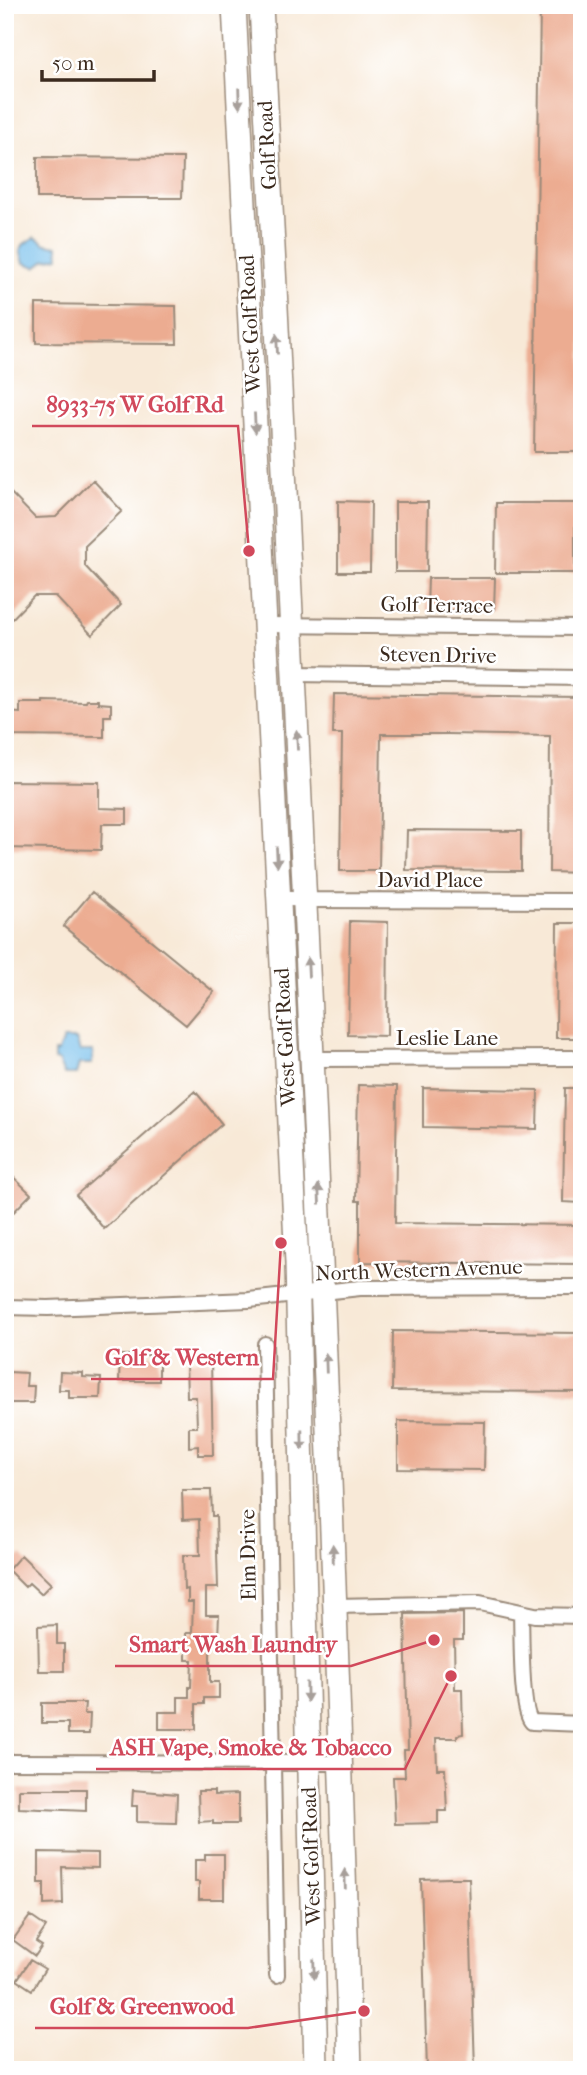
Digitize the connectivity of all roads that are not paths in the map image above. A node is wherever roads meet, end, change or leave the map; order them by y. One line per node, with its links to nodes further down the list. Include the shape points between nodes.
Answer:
1 (234, 5): 4 (main road, West Golf Road, one-way to 4)
2 (261, 5): 3 (main road, Golf Road)
3 (272, 242): 5 (main road, West Golf Road, one-way to 3)
4 (265, 625): 5 (street, Golf Terrace); 9 (main road, West Golf Road, one-way to 9)
5 (291, 625): 6 (street, Golf Terrace); 7 (main road, West Golf Road)
6 (582, 628)
7 (293, 674): 8 (street, Steven Drive); 10 (main road, West Golf Road, one-way to 7)
8 (582, 678)
9 (278, 898): 10 (street, David Place); 16 (main road, West Golf Road)
10 (305, 900): 11 (street, David Place); 13 (main road, West Golf Road, one-way to 10)
11 (582, 901)
12 (582, 1058): 13 (street, Leslie Lane)
13 (313, 1059): 15 (main road, West Golf Road, one-way to 13)
14 (582, 1287): 15 (street, North Western Avenue)
15 (324, 1292): 16 (street, North Western Avenue); 19 (main road, West Golf Road, one-way to 15)
16 (298, 1296): 17 (street, North Western Avenue); 24 (main road, West Golf Road, one-way to 24)
17 (5, 1307)
18 (265, 1344): 25 (street, Elm Drive)
19 (335, 1606): 20 (street, via 480,1603); 26 (main road, West Golf Road)
20 (522, 1613): 21 (street); 22 (street, via 527,1718)
21 (582, 1616)
22 (582, 1724)
23 (5, 1762): 25 (street)
24 (308, 1762): 25 (street); 26 (street); 28 (main road, West Golf Road, one-way to 28)
25 (272, 1763): 27 (street, Elm Drive)
26 (341, 1763): 29 (main road, West Golf Road, one-way to 26)
27 (277, 1975)
28 (316, 2070)
29 (351, 2070)

